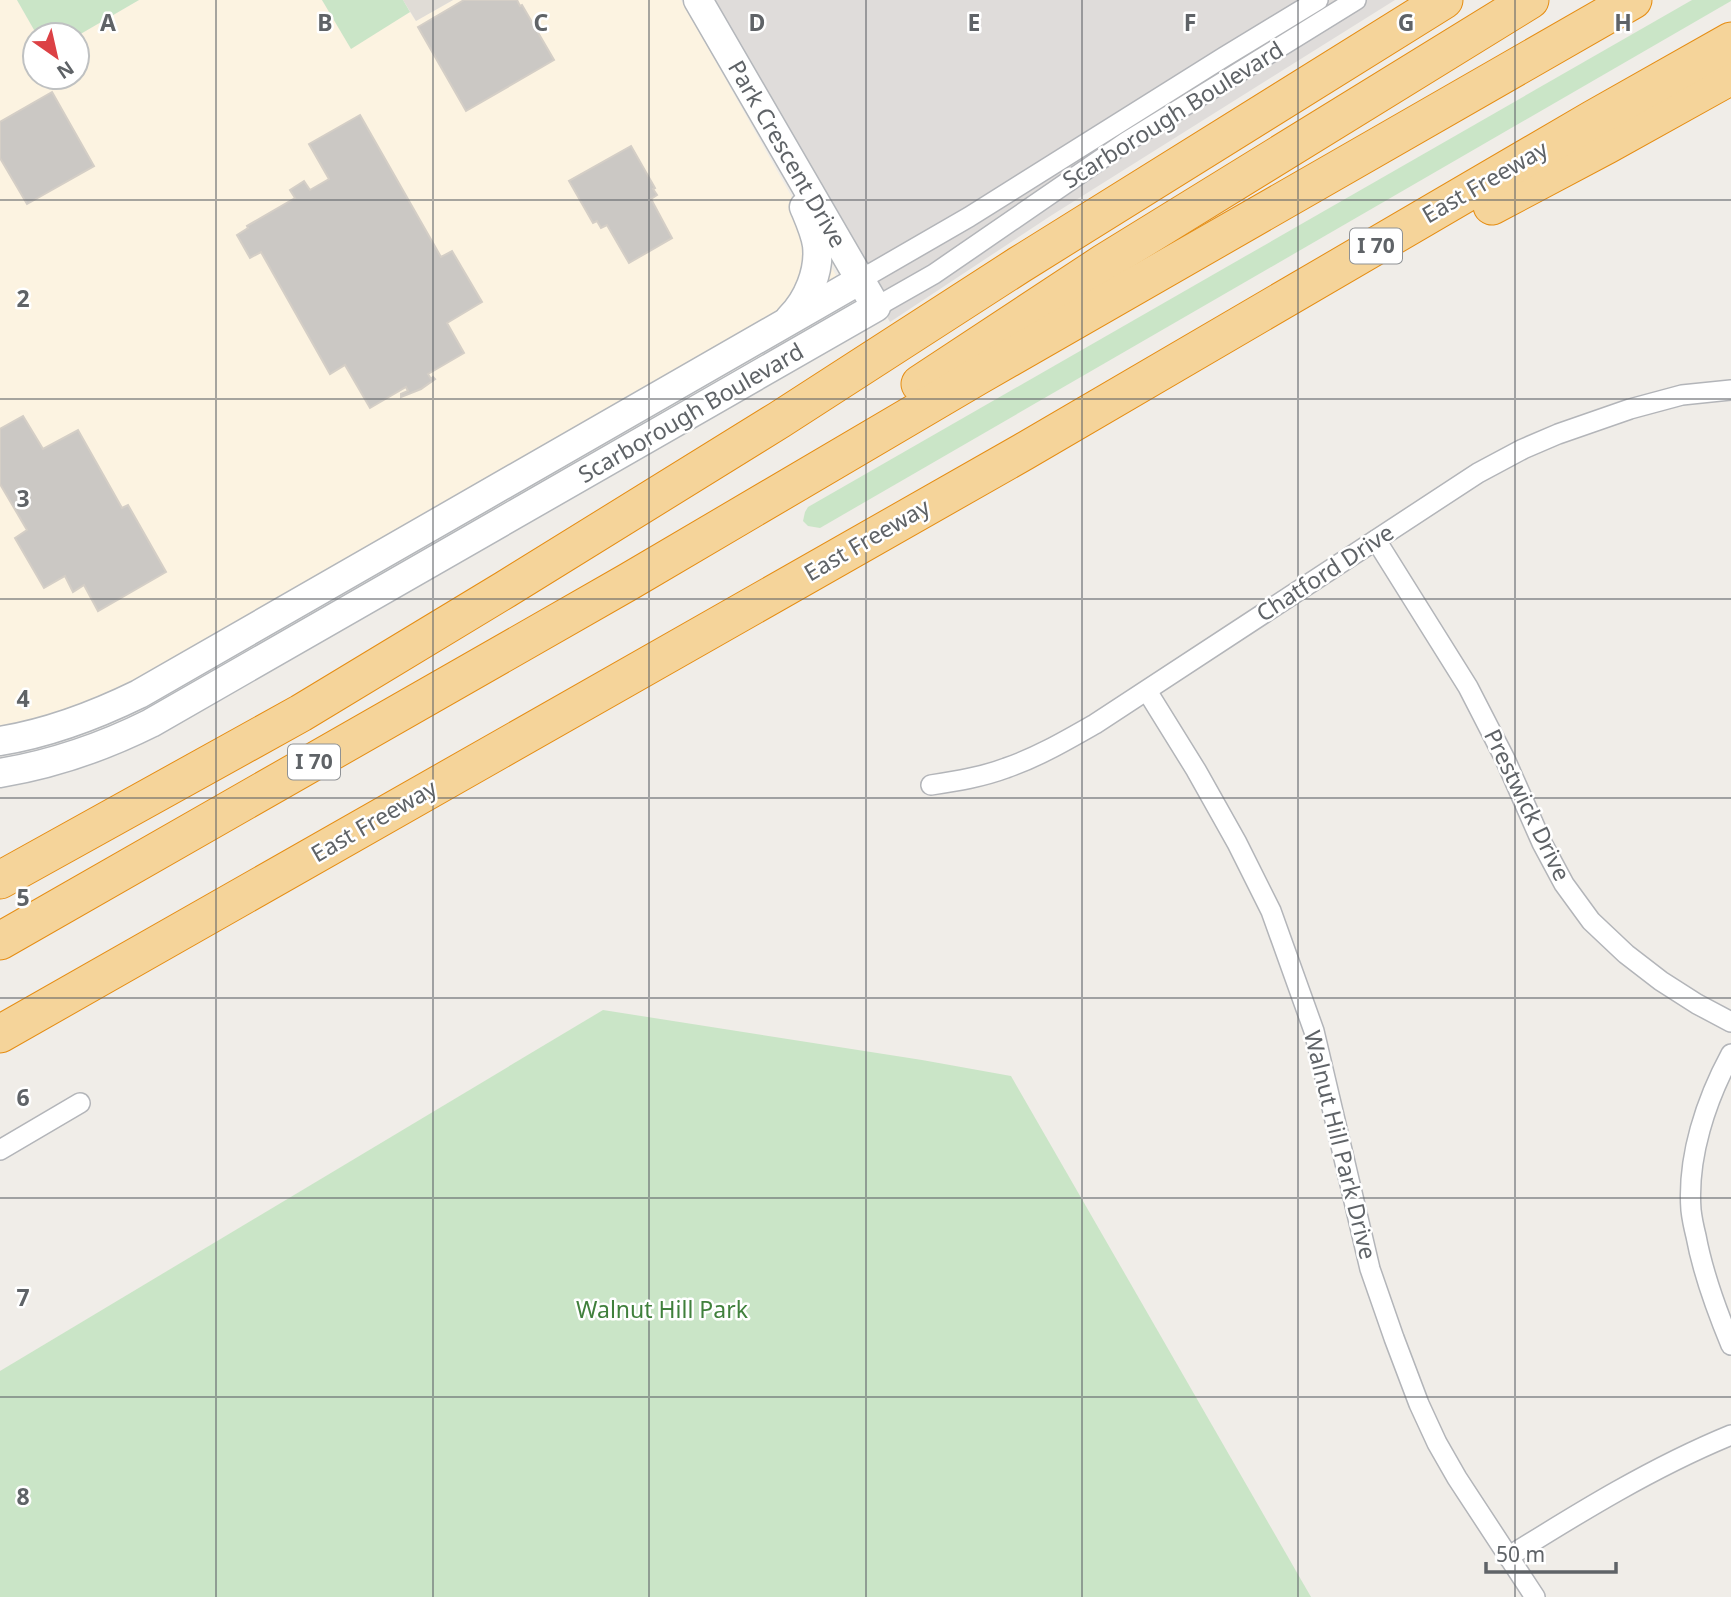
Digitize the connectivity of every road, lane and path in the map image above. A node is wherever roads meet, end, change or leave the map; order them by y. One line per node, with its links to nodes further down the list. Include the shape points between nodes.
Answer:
1 (698, 0): 10 (street, Park Crescent Drive)
2 (1318, 0): 11 (street, Scarborough Boulevard)
3 (1356, 0): 12 (street, Scarborough Boulevard, via 1126,142 934,274)
4 (1444, 0): 14 (highway)
5 (1485, 0): 14 (highway, via 1257,144)
6 (1530, 0): 17 (highway, via 1105,262 839,435)
7 (1633, 0): 17 (highway, I 70)
8 (1731, 41): 16 (highway, East Freeway / I 70)
9 (1731, 76): 16 (highway)
10 (778, 139): 11 (street, Park Crescent Drive); 13 (street, via 817,246 809,290)
11 (860, 280): 12 (street, Park Crescent Drive); 13 (street, Scarborough Boulevard)
12 (876, 307): 21 (street, Scarborough Boulevard, via 151,723 72,756)
13 (787, 322): 20 (street, Scarborough Boulevard, via 139,694 80,720)
14 (842, 378): 23 (highway, via 301,713)
15 (1731, 390): 18 (street, Chatford Drive, via 1669,399 1558,434 1478,473)
16 (1023, 452): 26 (highway, East Freeway / I 70)
17 (772, 496): 24 (highway, I 70)
18 (1376, 540): 19 (street, Chatford Drive); 25 (street, Prestwick Drive, via 1468,687 1542,843 1591,921 1661,981)
19 (1147, 691): 22 (street, Chatford Drive, via 1053,748 1007,768); 32 (street, Walnut Hill Park Drive, via 1196,769 1271,911 1314,1031 1370,1269 1394,1338 1437,1443)
20 (0, 741)
21 (0, 773)
22 (931, 785)
23 (0, 880)
24 (0, 941)
25 (1731, 1022)
26 (0, 1034)
27 (1731, 1054): 30 (street, via 1699,1135 1691,1210 1708,1287)
28 (80, 1103): 29 (street)
29 (0, 1150)
30 (1731, 1345)
31 (1731, 1435): 32 (street, via 1576,1514)
32 (1508, 1557): 33 (street, Walnut Hill Park Drive)
33 (1535, 1597)

